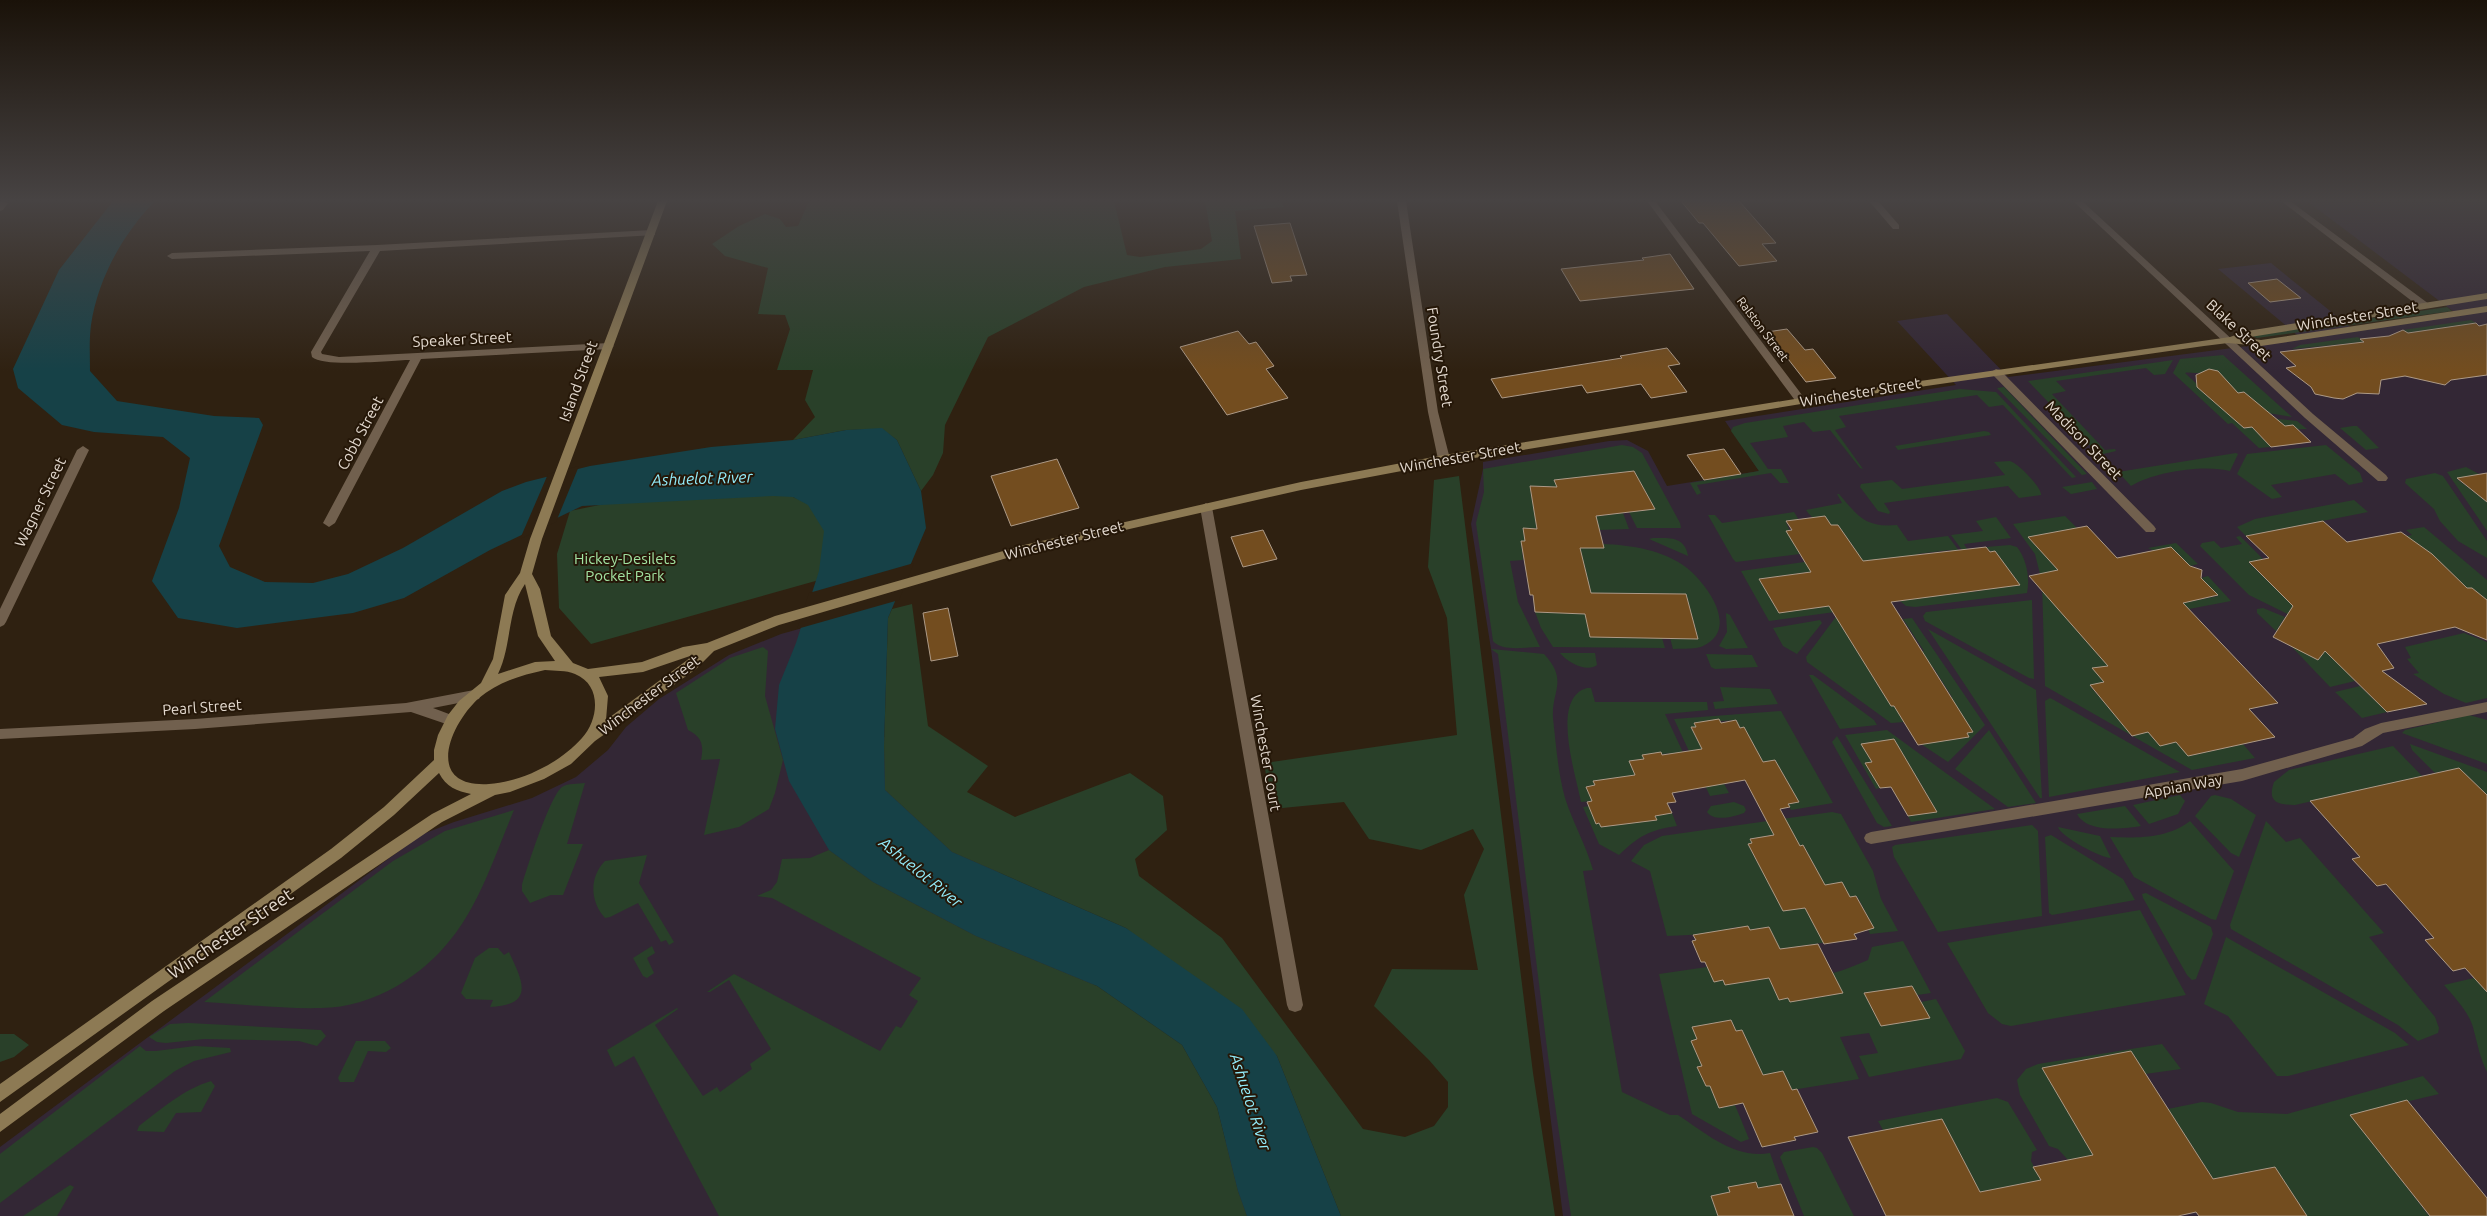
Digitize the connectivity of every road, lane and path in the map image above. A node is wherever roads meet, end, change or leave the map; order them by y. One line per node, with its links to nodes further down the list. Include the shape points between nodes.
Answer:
1 (371, 258): 12 (street, Speaker Street, via 316,352 317,357 339,360)
2 (643, 258): 11 (street, Island Street)
3 (1409, 258): 16 (street, Foundry Street, via 1433,412)
4 (1694, 258): 14 (street, Ralston Street)
5 (2139, 258): 10 (street, Blake Street)
6 (2361, 258): 8 (street)
7 (2487, 296): 8 (street, Winchester Street)
8 (2425, 306): 10 (street, Winchester Street, via 2247,334)
9 (2487, 309): 10 (street, Winchester Street, via 2260,343)
10 (2228, 340): 13 (street, Winchester Street); 17 (street, Blake Street, via 2309,416)
11 (609, 346): 12 (street, Speaker Street); 21 (street, Island Street, via 536,539)
12 (417, 357): 19 (street, Cobb Street)
13 (1996, 372): 14 (street, Winchester Street); 20 (street, Madison Street)
14 (1801, 401): 16 (street, Winchester Street)
15 (83, 450): 22 (street, Wagner Street)
16 (1444, 459): 18 (street, Winchester Street)
17 (2382, 478)
18 (1206, 507): 23 (street, Winchester Street, via 935,573 775,621); 36 (street, Winchester Court)
19 (328, 523)
20 (2150, 530)
21 (526, 574): 24 (street, via 535,588 543,631); 26 (street, Island Street, via 511,595 499,659)
22 (0, 622)
23 (709, 648): 25 (street, Winchester Street, via 683,652 643,667); 32 (street, Winchester Street, via 691,665)
24 (568, 666): 25 (street); 26 (street, via 545,665 520,670)
25 (586, 674): 32 (street, via 599,686 603,703 600,722)
26 (486, 686): 27 (street)
27 (474, 695): 29 (street, Pearl Street); 30 (street)
28 (2487, 707): 35 (street, Appian Way, via 2381,728 2357,742 2242,775)
29 (406, 708): 30 (street, Pearl Street); 31 (street, Pearl Street)
30 (452, 721): 33 (street, via 440,752)
31 (0, 734)
32 (588, 741): 34 (street, via 569,759 545,772)
33 (439, 764): 34 (street, via 447,777 459,786); 37 (street, Winchester Street, via 382,819 95,1022)
34 (492, 790): 38 (street, Winchester Street, via 437,818 158,1006)
35 (1871, 838)
36 (1295, 1005)
37 (0, 1094)
38 (0, 1124)

